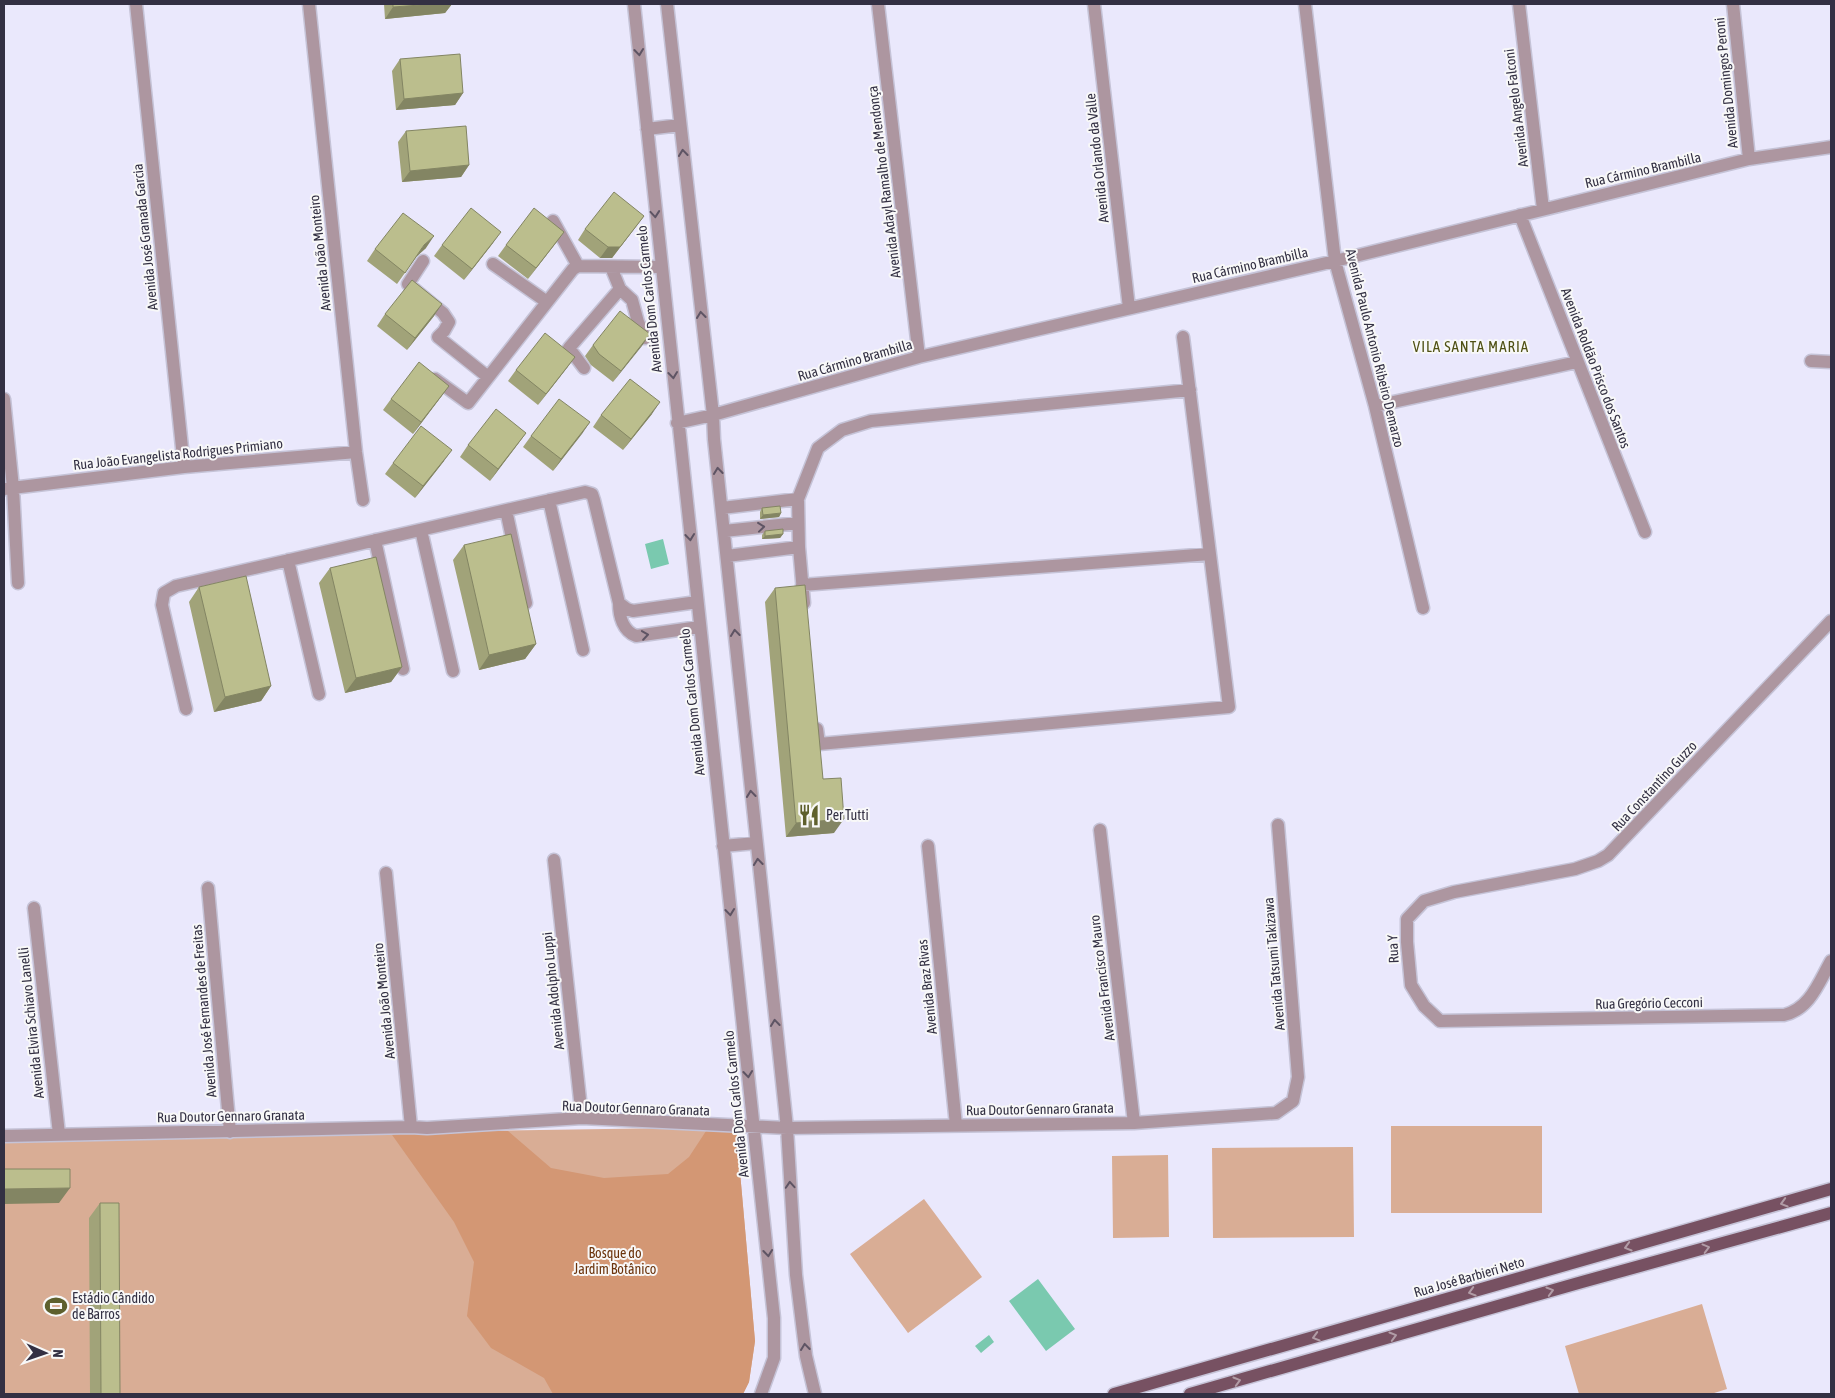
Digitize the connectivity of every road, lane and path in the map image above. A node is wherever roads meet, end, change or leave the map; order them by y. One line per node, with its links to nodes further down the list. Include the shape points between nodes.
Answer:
1 (136, 4): 41 (street, Avenida José Granada Garcia)
2 (309, 4): 40 (street, Avenida João Monteiro)
3 (634, 4): 11 (street, Avenida Dom Carlos Carmelo, one-way to 11)
4 (666, 4): 10 (street)
5 (878, 4): 28 (street, Avenida Adayl Ramalho de Mendonça)
6 (1094, 4): 25 (street, Avenida Orlando da Valle)
7 (1305, 4): 18 (street, Avenida Paulo Antonio Ribeiro Demarzo)
8 (1519, 4): 14 (street, Avenida Angelo Falconi)
9 (1733, 4): 13 (street, Avenida Domingos Peroni)
10 (680, 125): 11 (street); 38 (street, one-way to 10)
11 (647, 129): 22 (street, Avenida Dom Carlos Carmelo, one-way to 22)
12 (1831, 147): 13 (street, Rua Cármino Brambilla)
13 (1749, 159): 14 (street, Rua Cármino Brambilla)
14 (1543, 209): 15 (street, Rua Cármino Brambilla)
15 (1520, 215): 18 (street, Rua Cármino Brambilla); 30 (street, Avenida Roldão Prisco dos Santos)
16 (553, 221): 20 (street)
17 (423, 261): 34 (street, via 408,284 443,313 449,322 438,338)
18 (1335, 261): 25 (street, Rua Cármino Brambilla); 37 (street, Avenida Paulo Antonio Ribeiro Demarzo)
19 (493, 264): 24 (street)
20 (578, 266): 21 (street); 24 (street)
21 (611, 267): 22 (street); 23 (street)
22 (661, 267): 39 (street, Avenida Dom Carlos Carmelo, one-way to 39)
23 (620, 289): 27 (street, via 632,300); 32 (street, via 569,348)
24 (547, 302): 34 (street)
25 (1129, 308): 28 (street, Rua Cármino Brambilla)
26 (1183, 337): 35 (street)
27 (645, 338)
28 (920, 357): 38 (street, Rua Cármino Brambilla)
29 (1810, 361): 31 (street)
30 (1577, 362): 37 (street); 51 (street, Avenida Roldão Prisco dos Santos)
31 (1831, 362)
32 (584, 368)
33 (424, 371): 34 (street, via 468,403)
34 (488, 377)
35 (1190, 390): 43 (street, via 871,421 842,430 818,448); 54 (street)
36 (4, 399): 42 (street)
37 (1375, 406): 61 (street, Avenida Paulo Antonio Ribeiro Demarzo)
38 (713, 415): 39 (street, Rua Cármino Brambilla); 46 (street, one-way to 38)
39 (677, 423): 59 (street, Avenida Dom Carlos Carmelo, one-way to 59)
40 (356, 452): 41 (street, Rua João Evangelista Rodrigues Primiano); 44 (street, Avenida João Monteiro)
41 (184, 467): 42 (street, Rua João Evangelista Rodrigues Primiano)
42 (8, 488): 57 (street)
43 (798, 499): 46 (street); 48 (street)
44 (363, 500)
45 (550, 500): 47 (street); 60 (street, via 585,492 592,494); 66 (street)
46 (722, 508): 50 (street)
47 (506, 510): 49 (street); 63 (street)
48 (798, 524): 50 (street, one-way to 48); 53 (street)
49 (421, 530): 52 (street); 68 (street)
50 (724, 531): 55 (street)
51 (1645, 532)
52 (375, 540): 56 (street); 67 (street)
53 (799, 547): 55 (street); 58 (street)
54 (1210, 554): 58 (street); 71 (street, via 1229,707 819,744)
55 (727, 556): 74 (street, one-way to 55)
56 (288, 560): 69 (street); 70 (street, via 245,576 176,586 164,593 162,605)
57 (18, 583)
58 (802, 585): 62 (street)
59 (697, 602): 60 (street, via 633,611); 65 (street, Avenida Dom Carlos Carmelo)
60 (619, 603): 65 (street, one-way to 65, via 624,626 636,636)
61 (1423, 608)
62 (805, 613)
63 (529, 616)
64 (1831, 621): 80 (street, Rua Constantino Guzzo, via 1608,855 1575,869)
65 (699, 627): 75 (street, Avenida Dom Carlos Carmelo)
66 (584, 650)
67 (404, 669)
68 (453, 671)
69 (319, 694)
70 (186, 709)
71 (816, 716)
72 (1278, 824): 84 (street, Avenida Tatsumi Takizawa, via 1298,1077)
73 (1100, 830): 86 (street, Avenida Francisco Mauro)
74 (756, 843): 75 (street); 90 (street, one-way to 74)
75 (723, 846): 89 (street, Avenida Dom Carlos Carmelo, one-way to 89)
76 (928, 846): 87 (street, Avenida Braz Rivas)
77 (554, 860): 85 (street, Avenida Adolpho Luppi)
78 (386, 873): 88 (street, Avenida João Monteiro)
79 (208, 888): 91 (street, Avenida José Fernandes de Freitas)
80 (1454, 892): 83 (street, Rua Y, via 1424,902 1407,919 1411,985 1424,1006)
81 (34, 908): 92 (street, Avenida Elvira Schiavo Lanelli)
82 (1831, 961): 83 (street, Rua Gregório Cecconi, via 1806,1003 1784,1015)
83 (1440, 1021)
84 (1293, 1101): 86 (street, Rua Doutor Gennaro Granata, via 1276,1113)
85 (582, 1118): 88 (street, Rua Doutor Gennaro Granata); 89 (street, Rua Doutor Gennaro Granata)
86 (1134, 1122): 87 (street, Rua Doutor Gennaro Granata)
87 (956, 1124): 90 (street, Rua Doutor Gennaro Granata)
88 (411, 1127): 91 (street, Rua Doutor Gennaro Granata)
89 (753, 1127): 90 (street, Rua Doutor Gennaro Granata); 96 (street, Avenida Dom Carlos Carmelo, one-way to 96, via 774,1318 774,1358)
90 (786, 1128): 97 (street, one-way to 90, via 806,1356 796,1275)
91 (230, 1132): 92 (street, Rua Doutor Gennaro Granata)
92 (59, 1134): 93 (street, Rua Doutor Gennaro Granata)
93 (4, 1136)
94 (1831, 1189): 98 (main road, Rua José Barbieri Neto, one-way to 98)
95 (1831, 1213): 99 (main road, one-way to 95)
96 (761, 1394)
97 (815, 1394)
98 (1114, 1394)
99 (1190, 1394)

